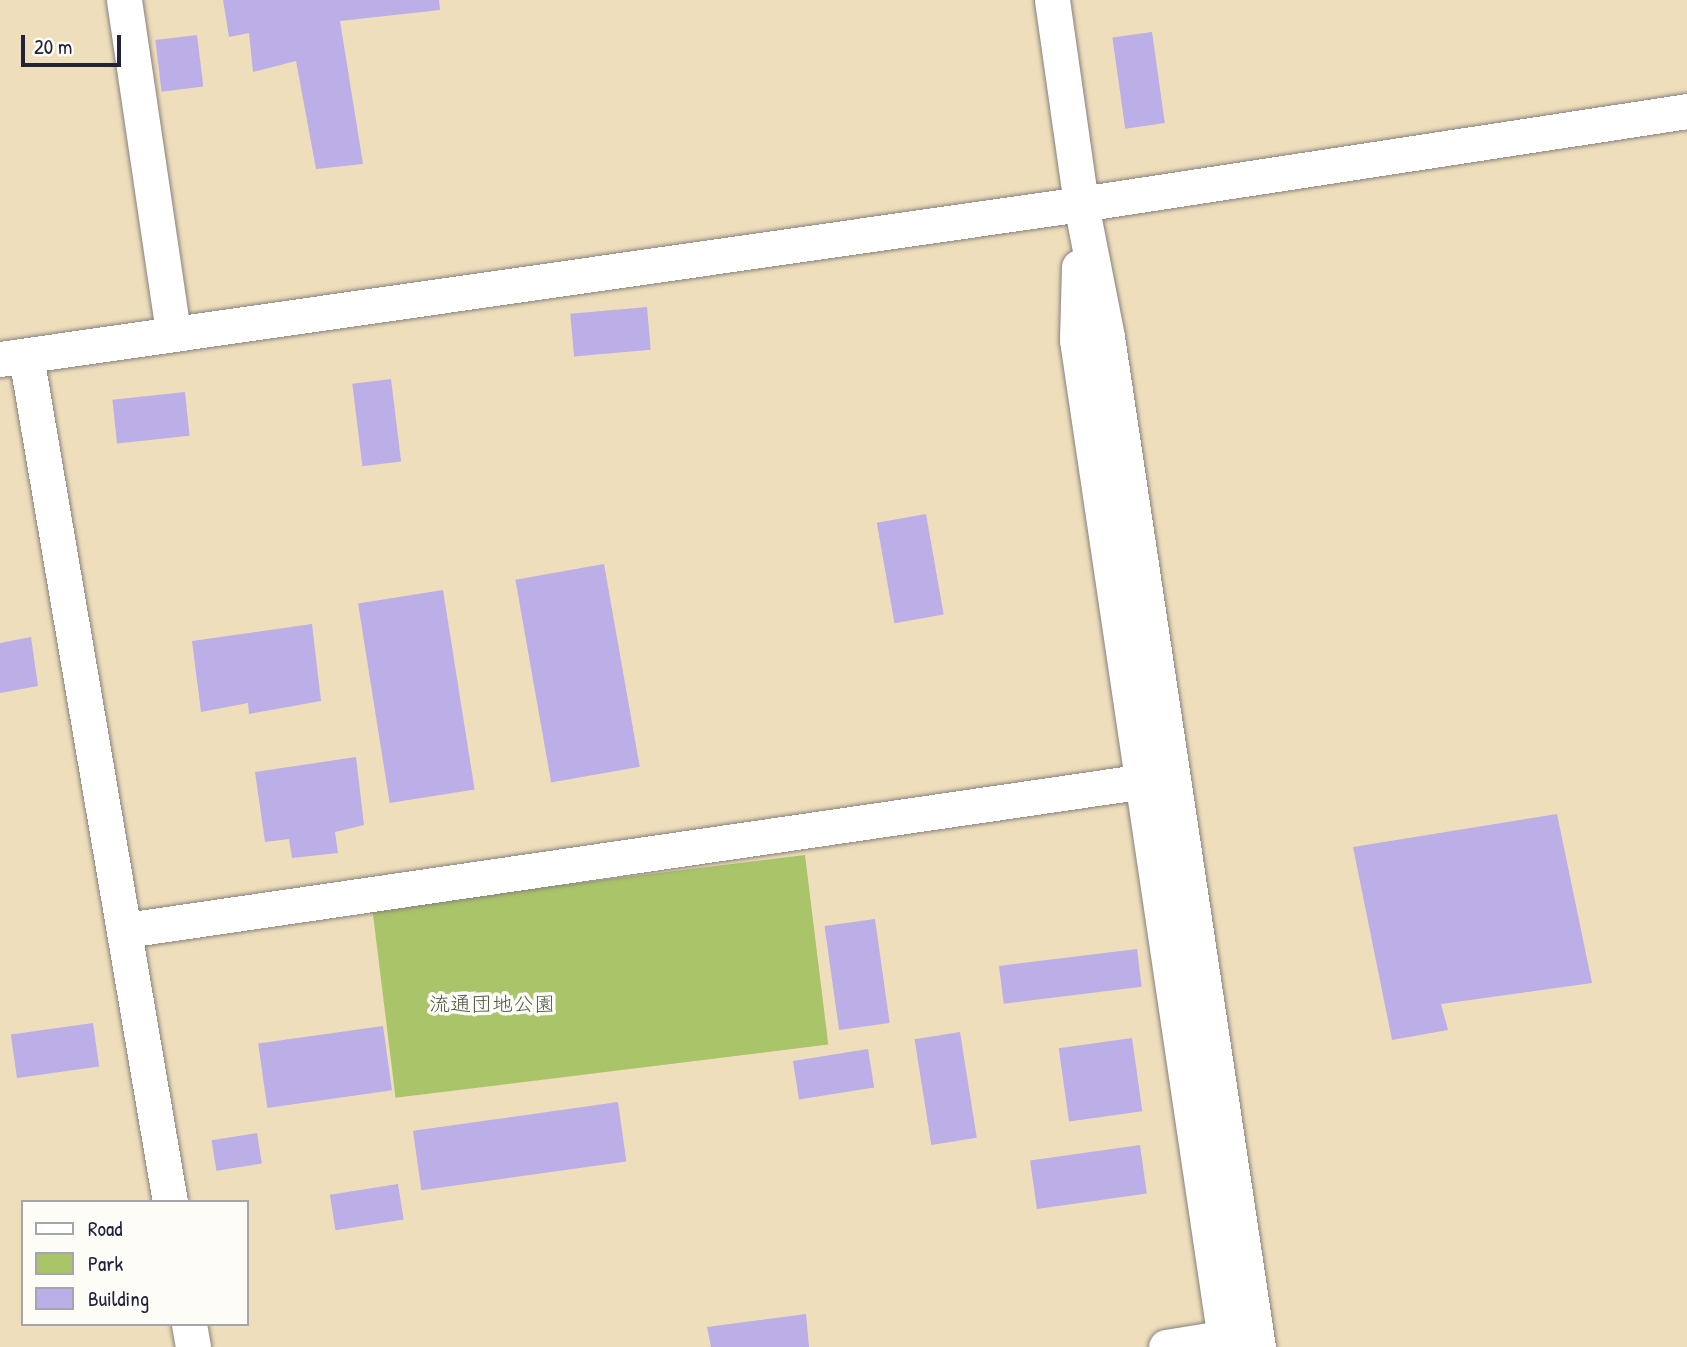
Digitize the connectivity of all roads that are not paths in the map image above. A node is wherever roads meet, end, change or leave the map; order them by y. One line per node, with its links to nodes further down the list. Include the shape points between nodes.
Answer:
1 (124, 0): 5 (street)
2 (1052, 0): 4 (street)
3 (1687, 111): 4 (street)
4 (1081, 204): 5 (street); 7 (street, via 1107,337)
5 (173, 333): 6 (street)
6 (13, 357): 8 (street)
7 (1158, 779): 8 (street); 11 (street)
8 (126, 930): 9 (street)
9 (170, 1200)
10 (189, 1326): 12 (street)
11 (1241, 1341): 13 (street)
12 (193, 1347)
13 (1166, 1347)

